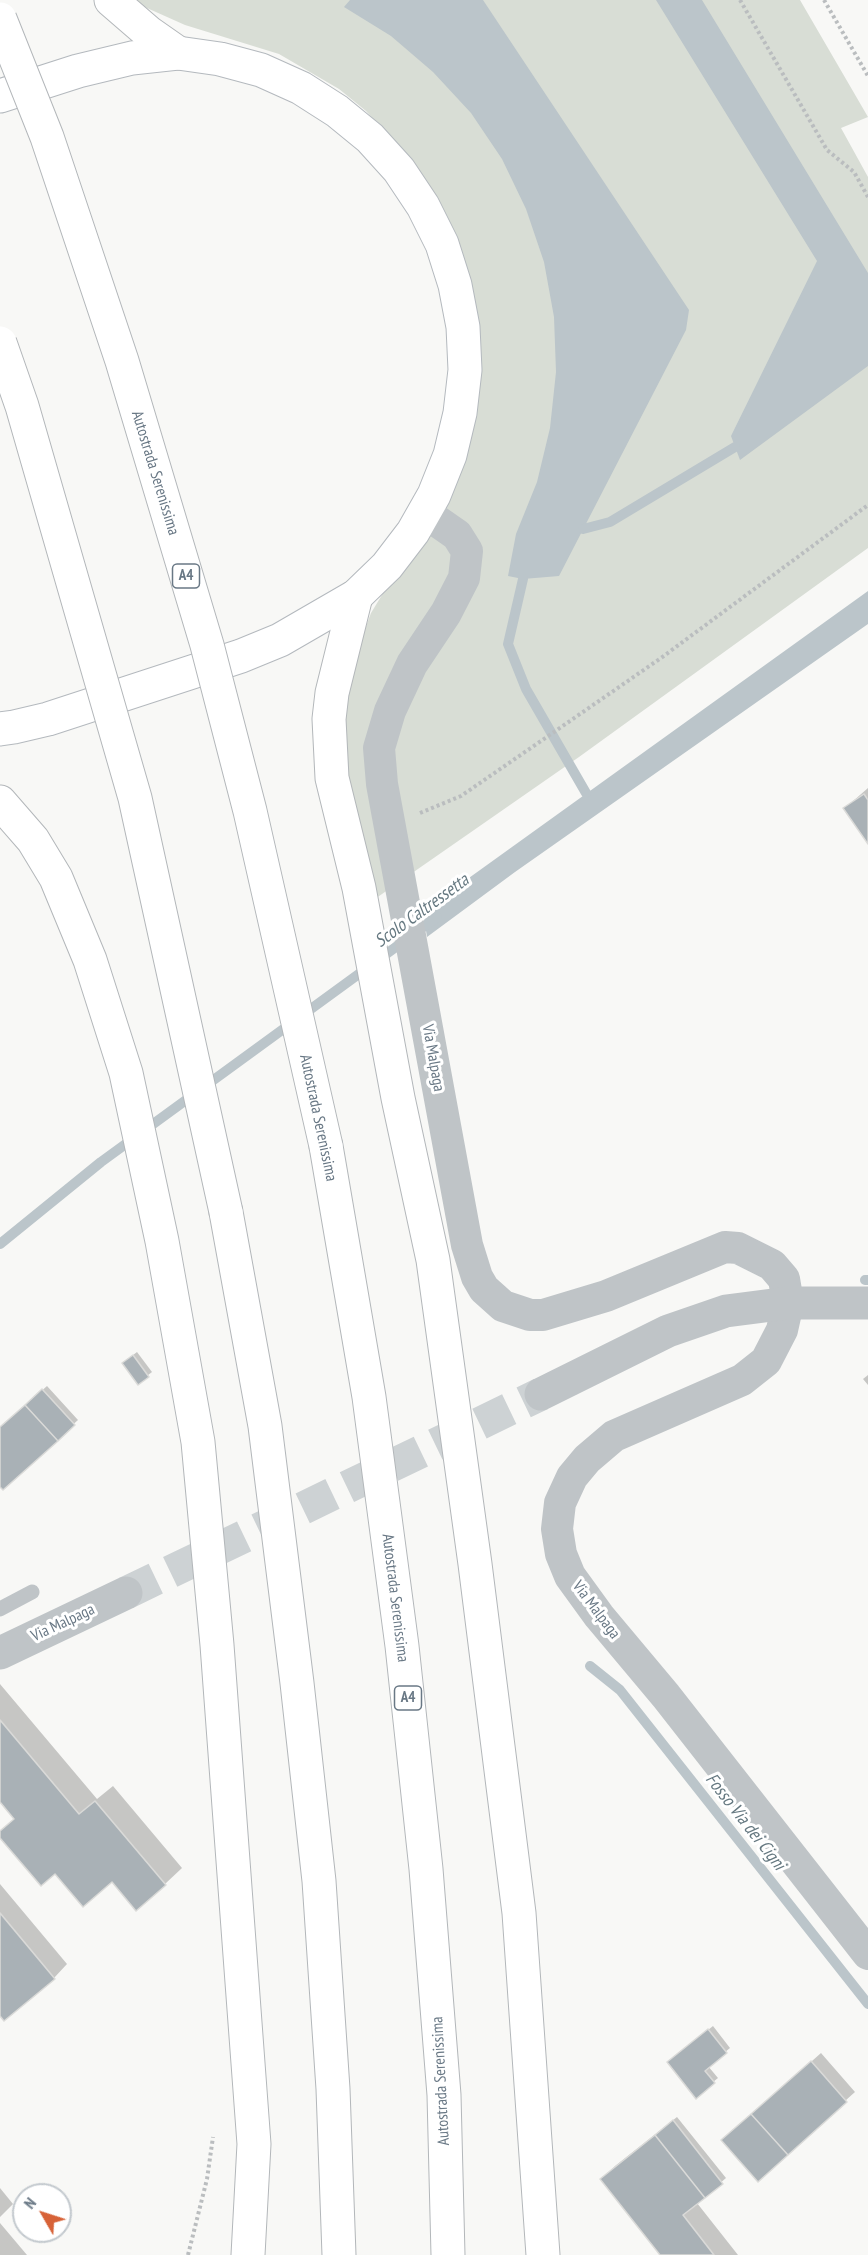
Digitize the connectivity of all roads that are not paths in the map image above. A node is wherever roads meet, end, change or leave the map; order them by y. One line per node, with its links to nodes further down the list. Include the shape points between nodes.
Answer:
1 (111, 0): 3 (main road)
2 (0, 19): 20 (main road, Autostrada Serenissima / A4, bridge, via 47,137 122,361 207,645 326,1146 369,1397 402,1646 426,1869 444,2095)
3 (178, 53): 4 (main road, via 132,58 78,71); 6 (main road, via 261,70 301,88 337,111 377,146 423,206 442,244 455,285 463,327 465,370 450,455)
4 (0, 96)
5 (0, 343): 19 (main road, bridge, via 22,406 135,798 226,1212 265,1426 319,1881)
6 (424, 512): 7 (main road, via 387,566); 10 (street, Via Malpaga, via 457,536 467,551 464,578 412,664 390,711 379,748 382,784 467,1245 477,1277 503,1306 530,1315 551,1314 725,1247 738,1248 772,1265 784,1279)
7 (356, 596): 8 (main road, via 289,635 241,656 48,719); 21 (main road, via 332,693 332,778 433,1260 519,1913)
8 (0, 729)
9 (0, 802): 18 (main road, via 33,840 56,878 90,960 126,1073 162,1241 198,1442 254,2144)
10 (788, 1303): 11 (street); 12 (street, via 726,1311 697,1320); 17 (street, Via Malpaga, via 782,1330 766,1361 750,1374 614,1436 587,1459 572,1477 560,1503 557,1529 570,1576 599,1616)
11 (868, 1303)
12 (541, 1394)
13 (32, 1592): 15 (lane)
14 (126, 1593): 16 (street, Via Malpaga)
15 (0, 1609)
16 (0, 1653)
17 (868, 1954)
18 (248, 2255)
19 (339, 2255)
20 (447, 2255)
21 (543, 2255)

